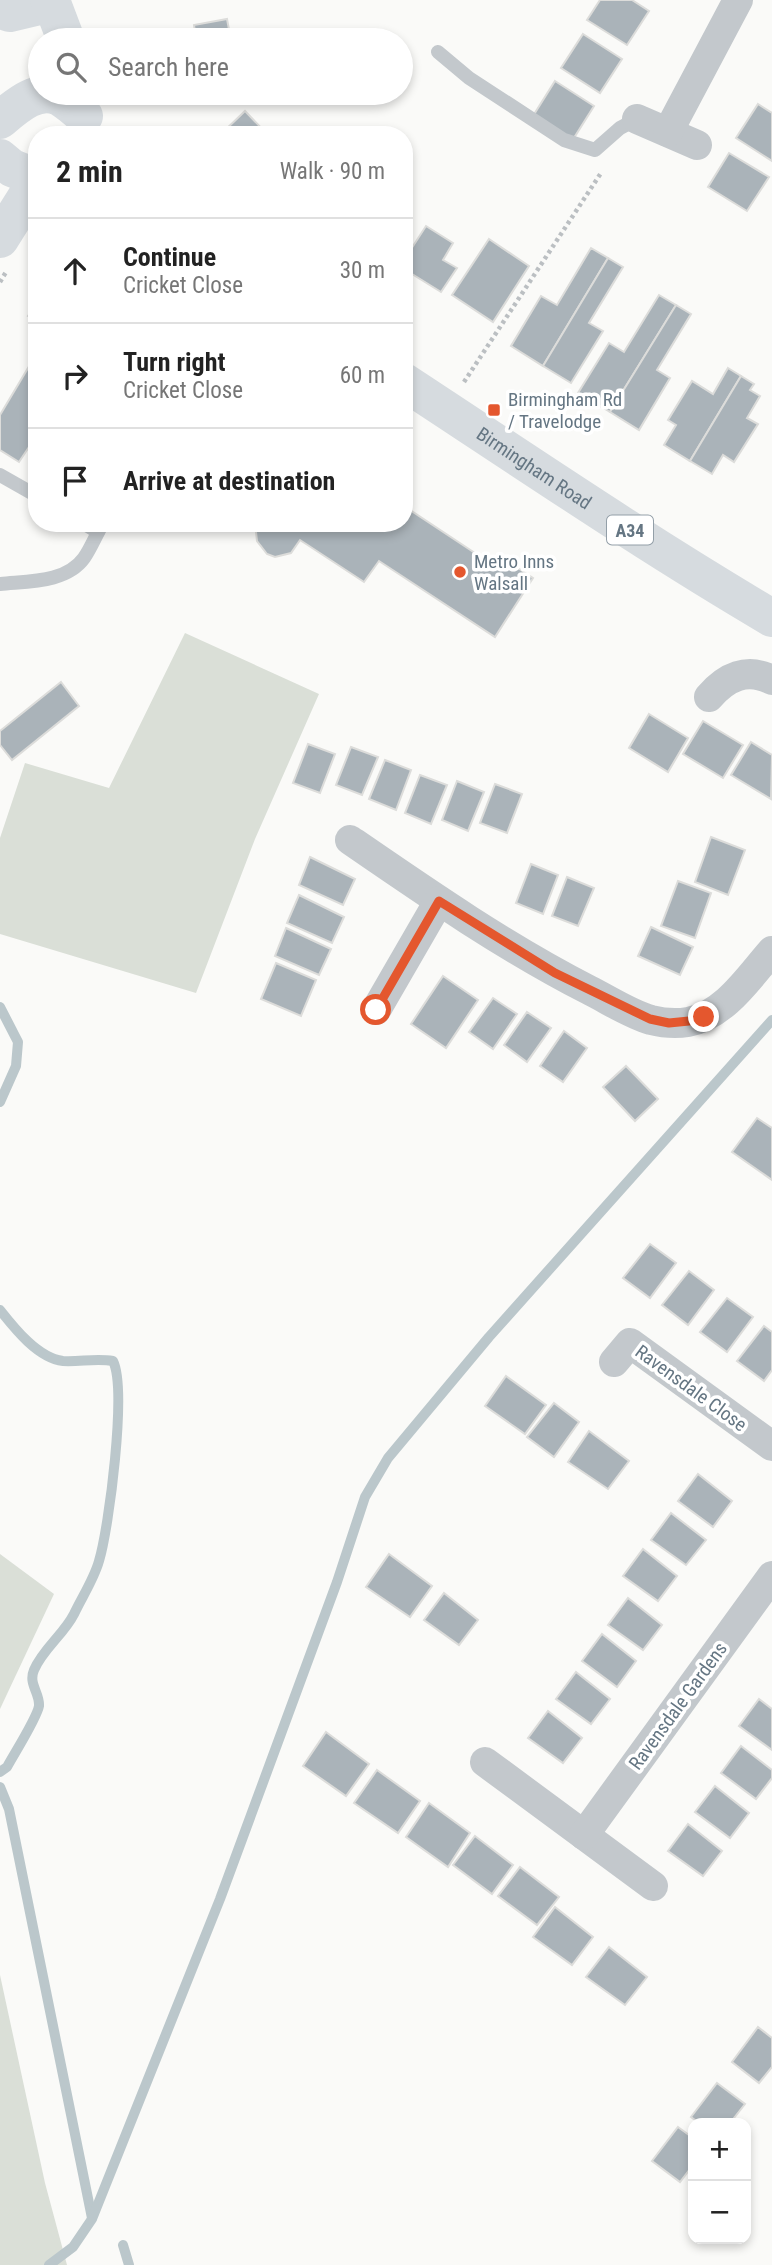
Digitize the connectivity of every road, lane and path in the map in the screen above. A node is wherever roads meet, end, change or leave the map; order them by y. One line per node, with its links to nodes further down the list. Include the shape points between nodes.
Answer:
1 (738, 0): 11 (street)
2 (51, 1): 3 (main road, via 10,13); 4 (main road)
3 (0, 10)
4 (61, 28)
5 (438, 52): 8 (lane, via 565,140 595,150)
6 (28, 99): 9 (main road)
7 (68, 105): 10 (main road)
8 (637, 119): 11 (street)
9 (0, 120)
10 (86, 122)
11 (668, 132): 12 (street)
12 (697, 145)
13 (0, 158): 15 (main road)
14 (606, 166): 19 (path)
15 (28, 175)
16 (28, 194): 17 (main road)
17 (0, 239)
18 (413, 388): 19 (main road, Birmingham Road / A34)
19 (446, 409): 24 (main road, Birmingham Road / A34)
20 (0, 475): 21 (lane)
21 (28, 491)
22 (98, 532): 23 (lane, via 83,560 68,573)
23 (0, 584)
24 (772, 618)
25 (772, 680): 26 (street, via 737,675 721,682)
26 (709, 696)
27 (350, 840): 28 (street)
28 (439, 901): 29 (street, via 555,973 650,1019 669,1023 689,1021 718,1009); 30 (street)
29 (772, 951)
30 (376, 1010)
31 (614, 1362): 32 (street, Ravensdale Close, via 630,1343)
32 (772, 1446)
33 (772, 1576): 35 (street, Ravensdale Gardens)
34 (485, 1762): 35 (street)
35 (584, 1835): 36 (street)
36 (653, 1886)

